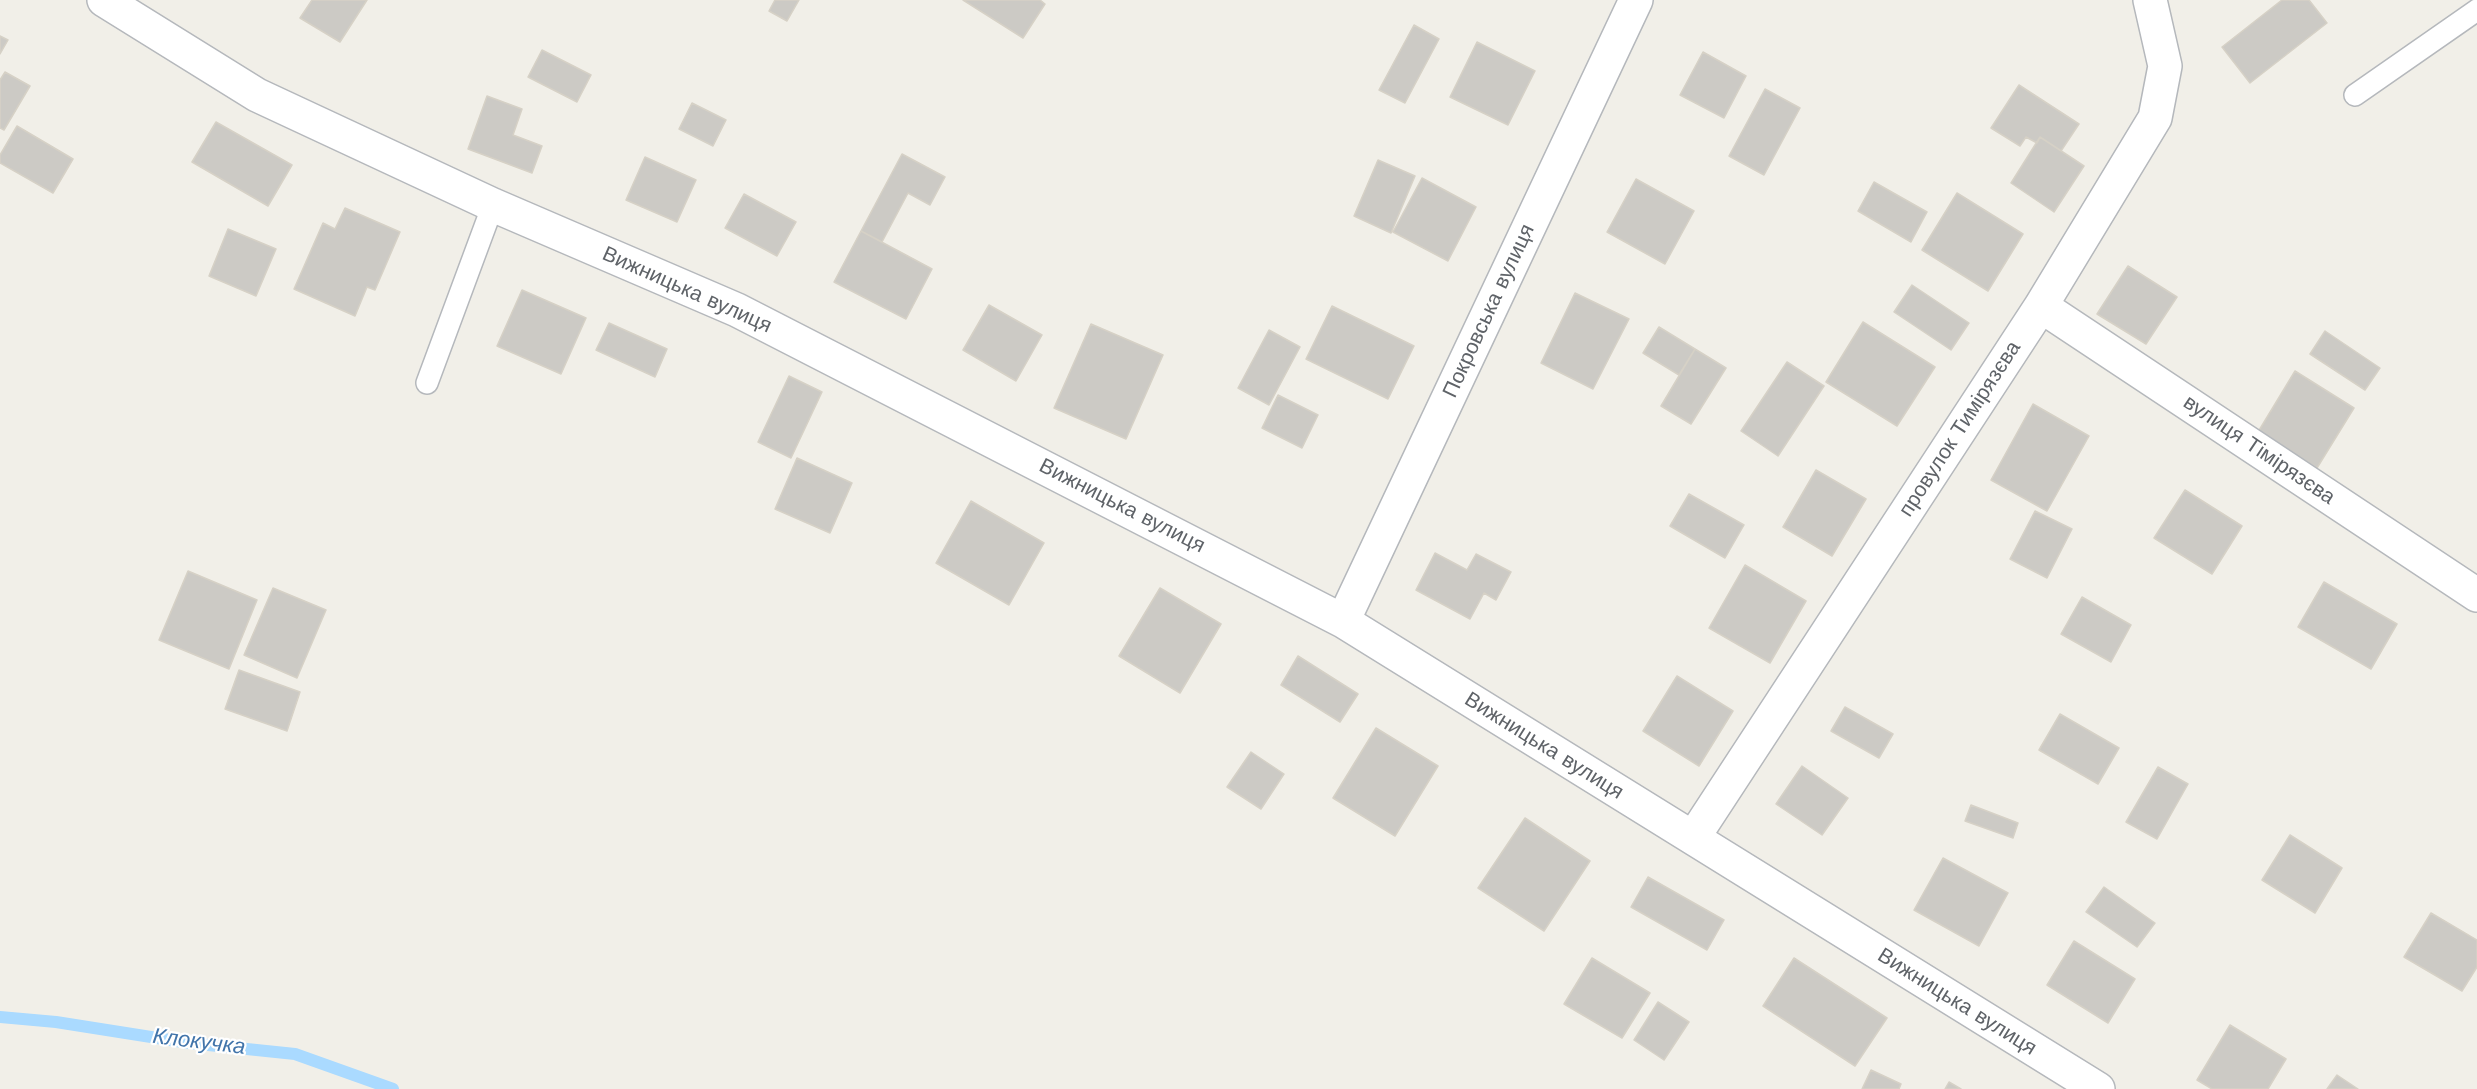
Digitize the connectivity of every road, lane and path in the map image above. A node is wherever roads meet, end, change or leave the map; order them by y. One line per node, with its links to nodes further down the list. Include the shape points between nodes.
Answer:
1 (104, 0): 6 (street, Вижницька вулиця, via 257,94)
2 (1635, 0): 10 (street, Покровська вулиця)
3 (2150, 0): 7 (street, провулок Тимірязєва, via 2164,66 2155,118)
4 (2477, 10): 5 (lane)
5 (2355, 95)
6 (493, 205): 8 (lane); 10 (street, Вижницька вулиця, via 737,310)
7 (2041, 306): 9 (street, вулиця Тімірязєва); 11 (street, провулок Тимірязєва)
8 (427, 383)
9 (2477, 595)
10 (1343, 621): 11 (street, Вижницька вулиця)
11 (1693, 838): 12 (street, Вижницька вулиця)
12 (2098, 1089)

